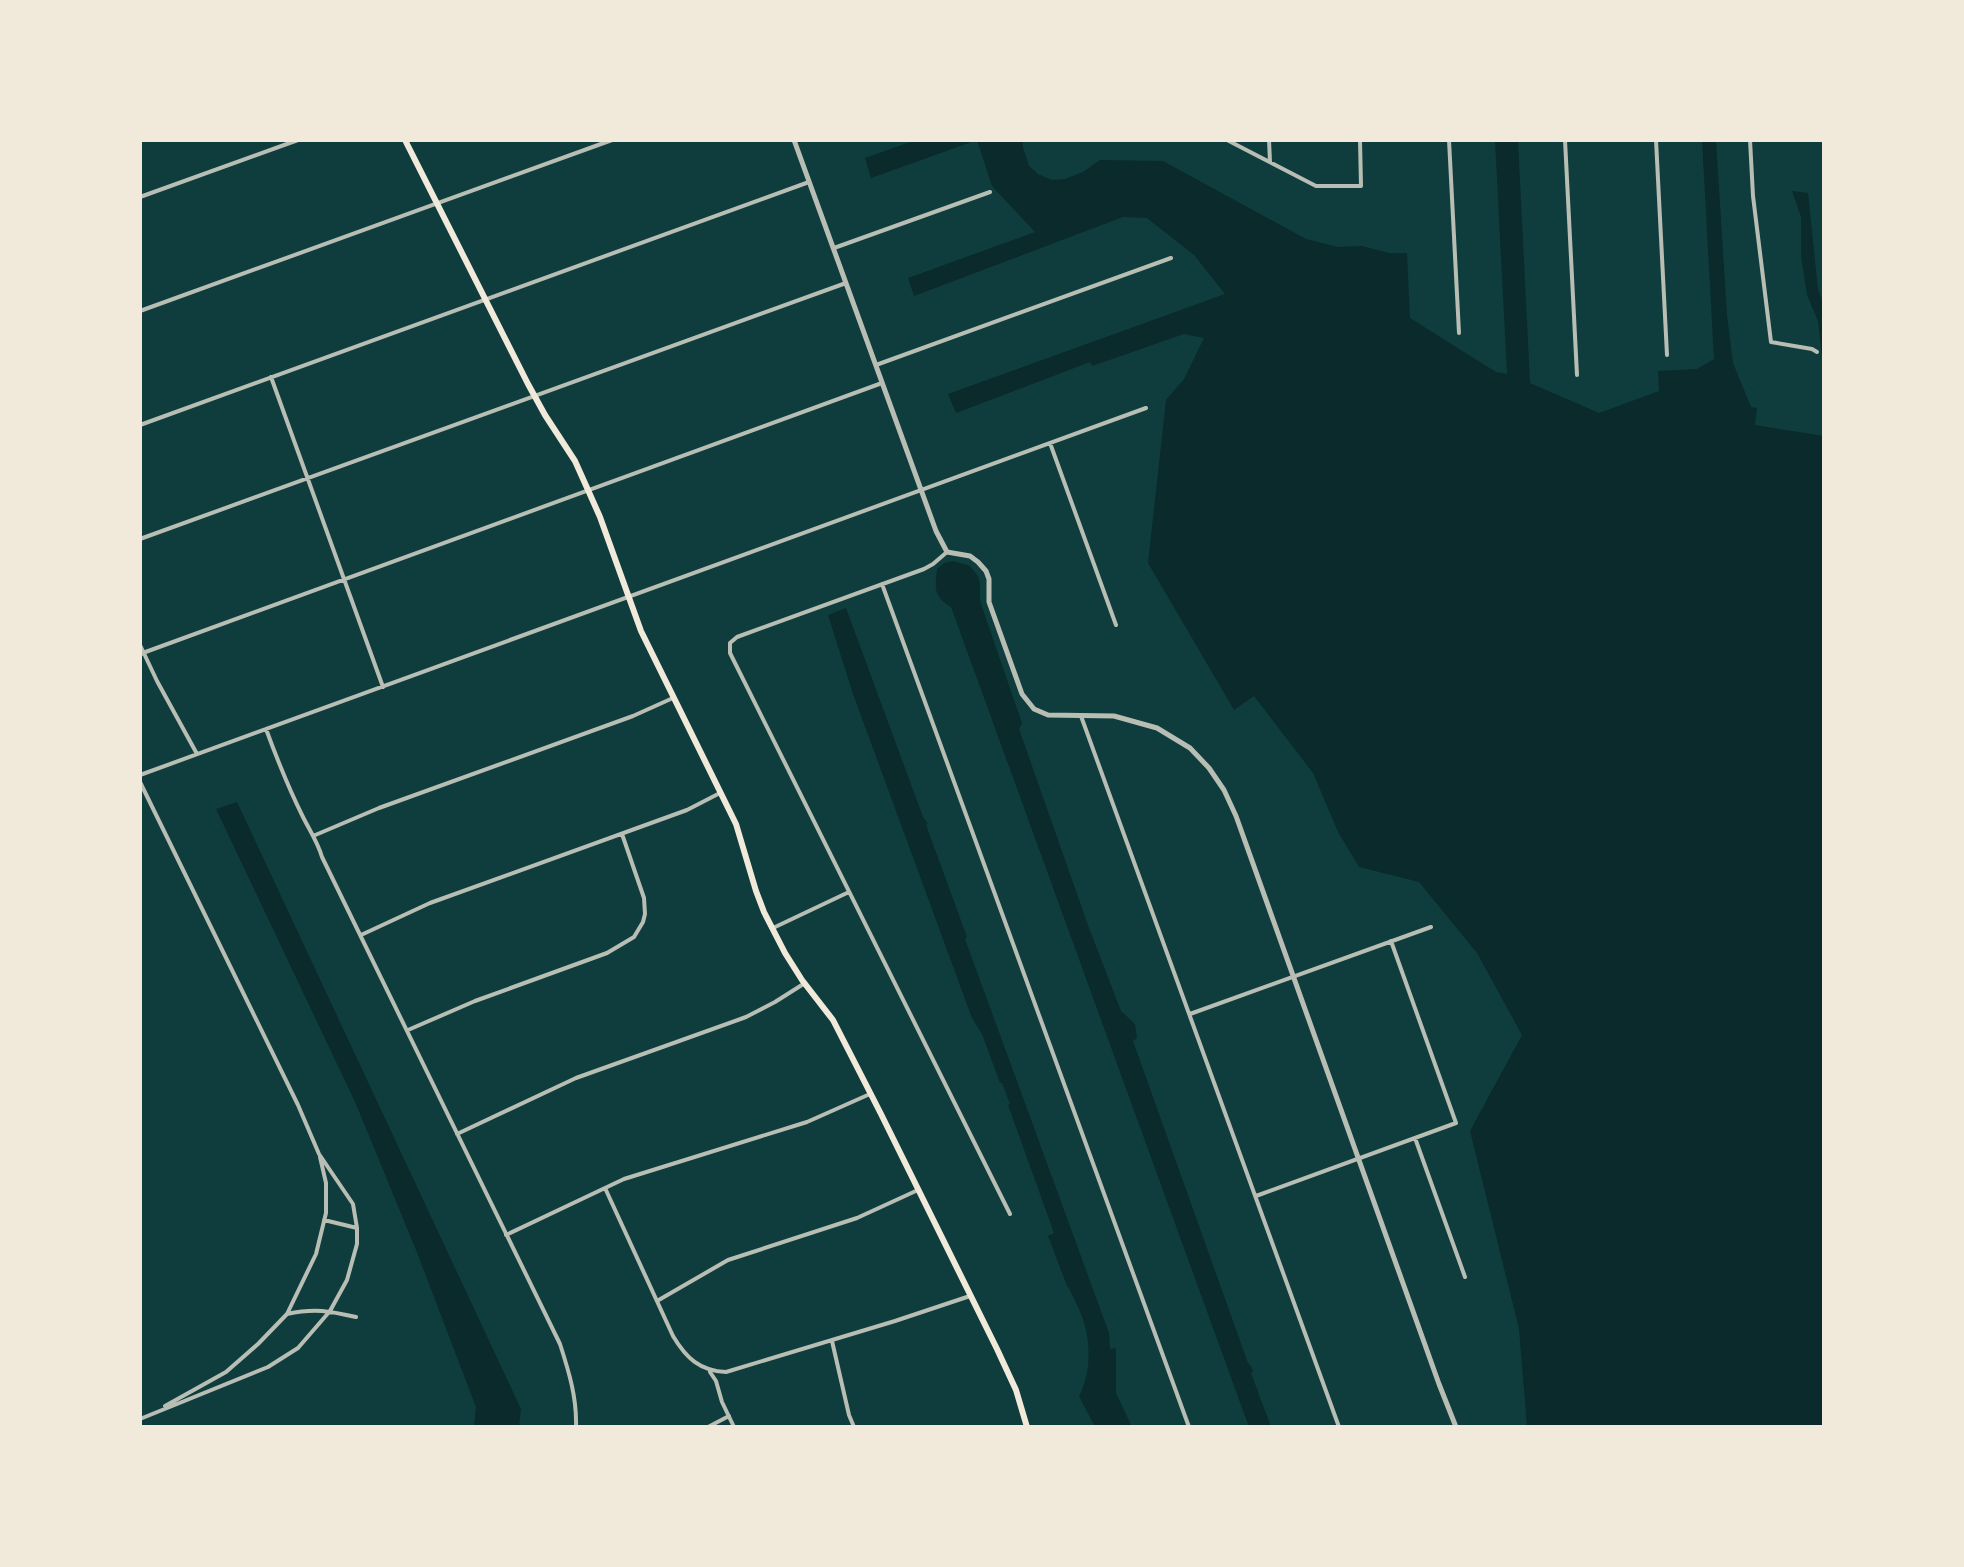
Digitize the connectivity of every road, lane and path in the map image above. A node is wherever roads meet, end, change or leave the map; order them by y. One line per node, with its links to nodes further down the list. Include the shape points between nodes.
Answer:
1 (298, 140): 15 (street)
2 (405, 140): 16 (main road)
3 (612, 140): 16 (street)
4 (794, 140): 13 (street)
5 (1227, 140): 12 (street)
6 (1269, 140): 12 (street)
7 (1360, 140): 12 (street, via 1361,186 1316,186)
8 (1449, 140): 22 (street)
9 (1565, 140): 26 (street)
10 (1656, 140): 24 (street)
11 (1750, 140): 23 (street, via 1771,342)
12 (1270, 162)
13 (809, 182): 17 (street); 20 (street)
14 (990, 192): 17 (street)
15 (140, 197)
16 (438, 204): 20 (main road); 21 (street)
17 (834, 248): 19 (street)
18 (1171, 258): 25 (street)
19 (846, 283): 25 (street); 29 (street)
20 (486, 299): 27 (street); 29 (main road)
21 (140, 311)
22 (1459, 333)
23 (1817, 352)
24 (1667, 355)
25 (876, 365): 28 (street)
26 (1577, 375)
27 (271, 377): 31 (street); 33 (street)
28 (883, 383): 34 (street); 35 (street)
29 (535, 396): 33 (street); 34 (main road)
30 (1146, 408): 32 (street)
31 (140, 425)
32 (1050, 443): 35 (street); 41 (street)
33 (308, 478): 36 (street); 38 (street)
34 (588, 490): 38 (street); 40 (main road)
35 (921, 490): 37 (street); 40 (street)
36 (140, 539)
37 (947, 552): 39 (street, via 933,564); 46 (street, via 970,556 986,571 989,602 1028,703 1048,715)
38 (344, 579): 43 (street); 44 (street)
39 (882, 584): 54 (street, via 730,643 730,653); 91 (street)
40 (629, 597): 44 (street); 45 (main road)
41 (1116, 625)
42 (140, 645): 43 (street)
43 (142, 653): 48 (street)
44 (383, 687): 47 (street)
45 (674, 698): 51 (main road); 53 (street)
46 (1081, 716): 59 (street, via 1114,716 1157,728 1190,748 1209,768 1236,816); 61 (street)
47 (266, 729): 48 (street); 53 (street)
48 (197, 754): 49 (street)
49 (140, 775)
50 (140, 782): 66 (street)
51 (720, 793): 52 (street); 56 (main road)
52 (622, 834): 57 (street, via 430,903); 62 (street, via 644,898 643,922 634,937 607,953)
53 (313, 836): 57 (street)
54 (849, 892): 56 (street); 71 (street)
55 (1431, 927): 58 (street)
56 (773, 928): 60 (main road)
57 (361, 935): 62 (street)
58 (1391, 941): 59 (street); 65 (street, via 1456,1123)
59 (1292, 977): 61 (street); 67 (street)
60 (805, 983): 63 (main road, via 833,1020); 64 (street, via 746,1017 576,1078)
61 (1190, 1014): 70 (street)
62 (408, 1030): 64 (street)
63 (870, 1094): 68 (street, via 807,1122); 69 (main road)
64 (457, 1134): 74 (street)
65 (1415, 1138): 67 (street); 75 (street)
66 (319, 1154): 72 (street, via 326,1183); 73 (street, via 353,1204)
67 (1358, 1159): 70 (street); 93 (street)
68 (605, 1188): 74 (street); 77 (street)
69 (918, 1190): 76 (main road); 77 (street, via 857,1218 728,1260)
70 (1255, 1196): 92 (street)
71 (1010, 1214)
72 (324, 1220): 73 (street); 79 (street, via 316,1254)
73 (357, 1228): 78 (street, via 350,1271)
74 (506, 1235): 86 (street, via 560,1344 571,1379)
75 (1465, 1277)
76 (970, 1296): 81 (street); 90 (main road, via 1016,1390)
77 (657, 1301): 82 (street, via 681,1351)
78 (330, 1311): 79 (street); 80 (street); 83 (street, via 298,1348 268,1367)
79 (287, 1314): 83 (street, via 226,1372)
80 (356, 1317)
81 (832, 1341): 82 (street); 89 (street)
82 (710, 1372): 85 (street)
83 (150, 1414): 84 (street)
84 (141, 1416)
85 (729, 1416): 87 (street); 88 (street)
86 (576, 1427)
87 (708, 1427)
88 (734, 1427)
89 (854, 1427)
90 (1027, 1427)
91 (1189, 1427)
92 (1339, 1427)
93 (1456, 1427)

